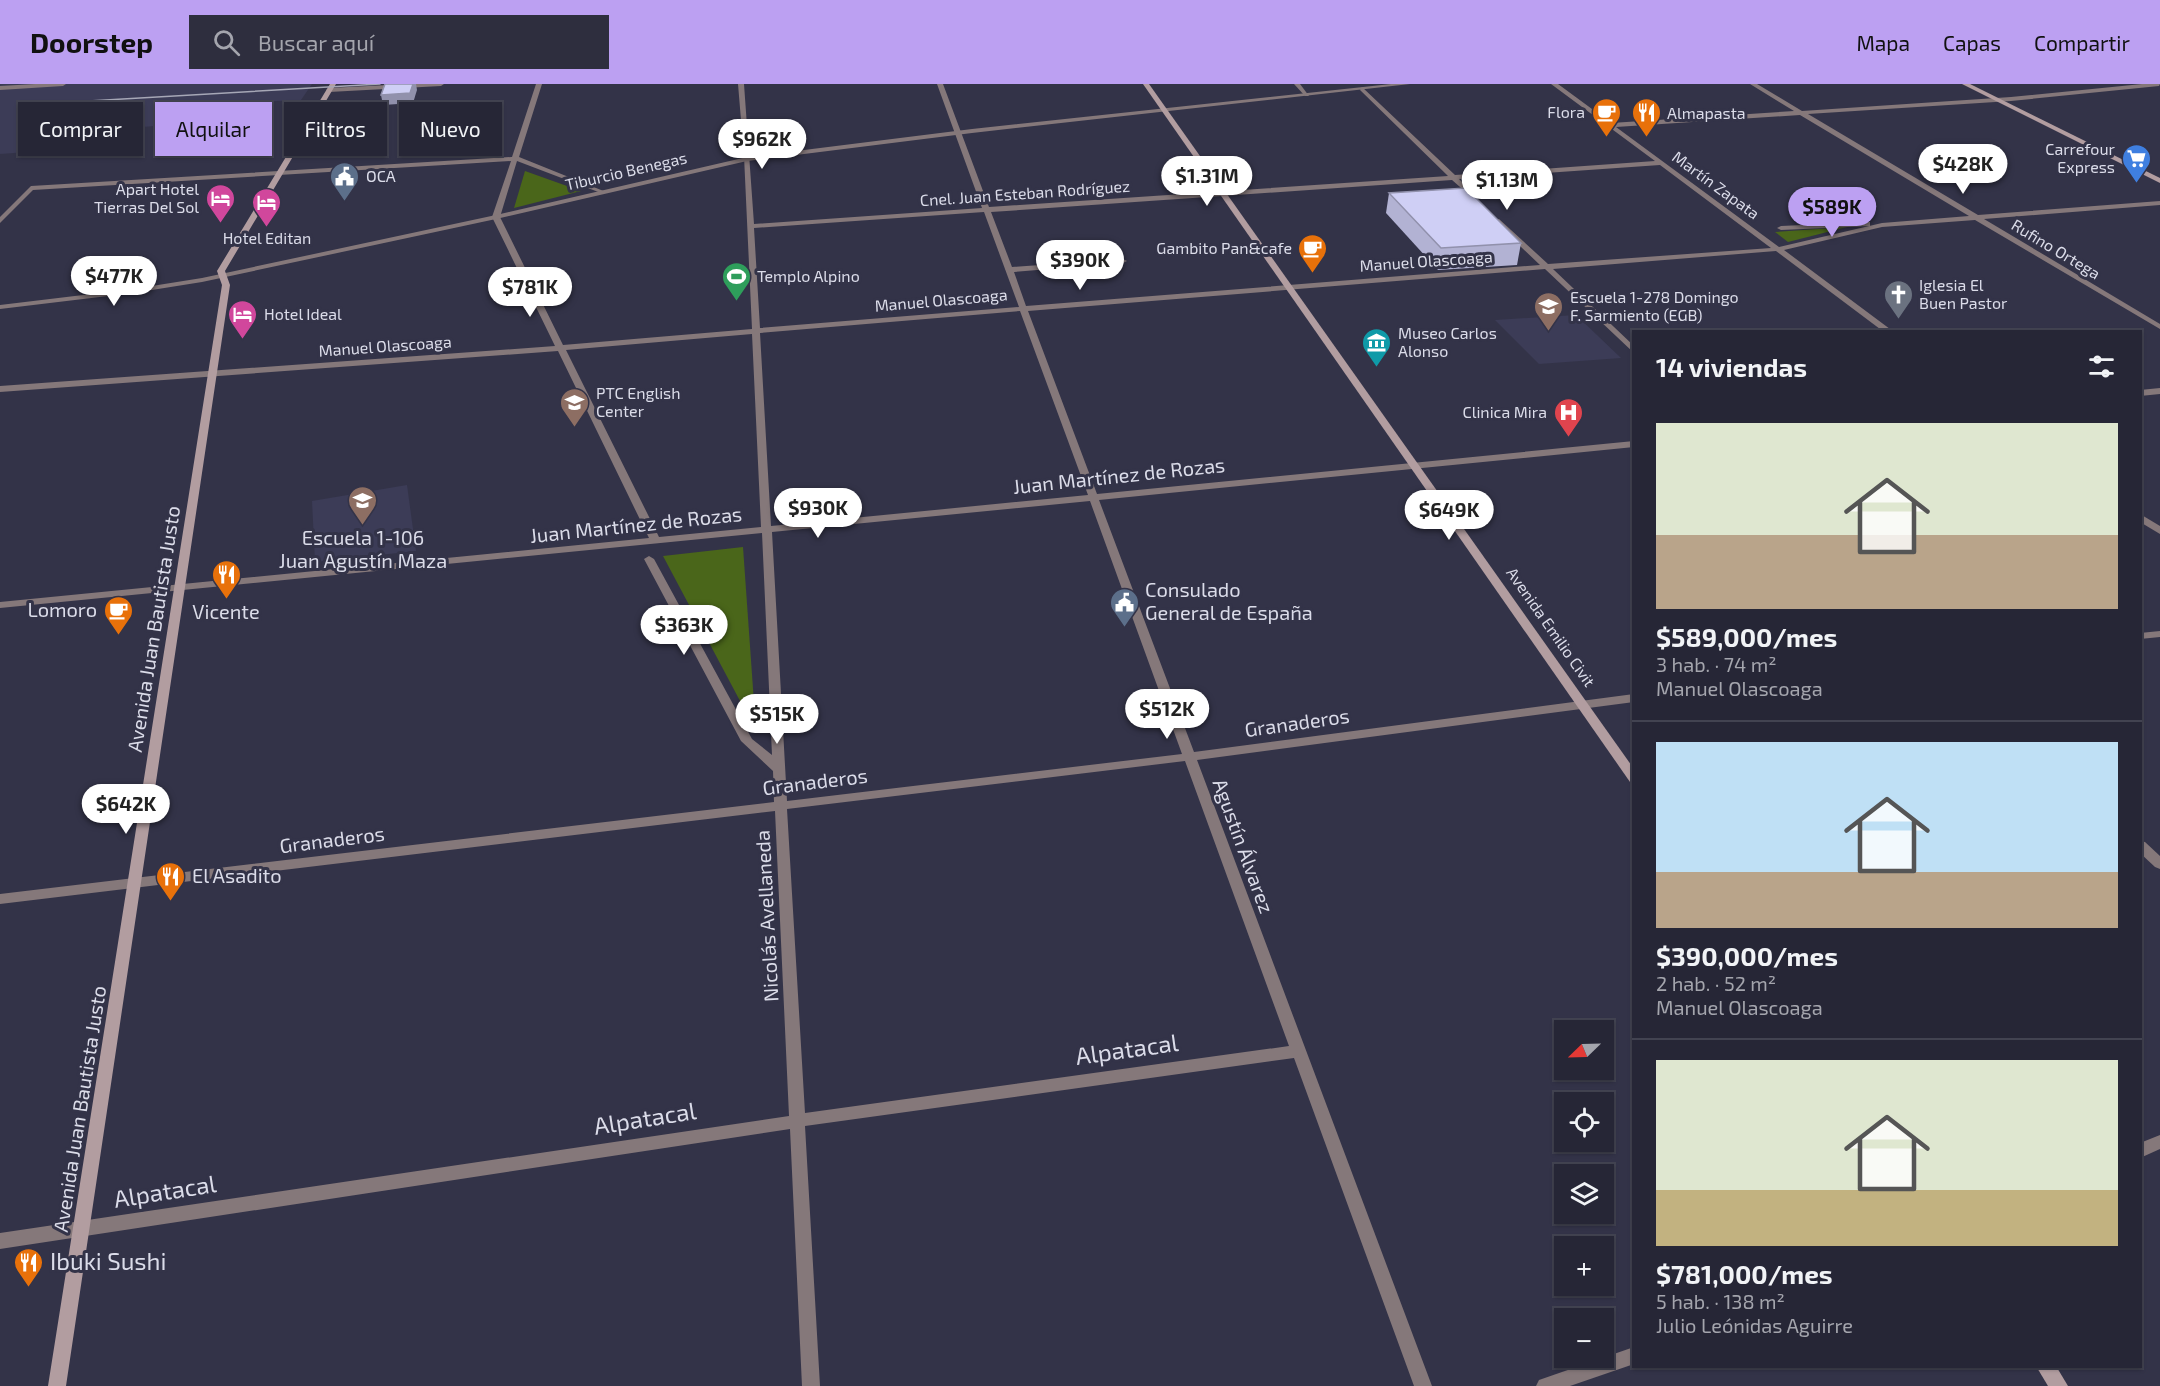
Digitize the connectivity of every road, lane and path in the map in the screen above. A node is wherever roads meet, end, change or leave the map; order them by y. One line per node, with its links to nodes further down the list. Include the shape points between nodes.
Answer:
1 (63, 84): 15 (street)
2 (441, 84): 14 (street)
3 (539, 84): 24 (street)
4 (741, 84): 25 (street, Nicolás Avellaneda)
5 (940, 84): 23 (street, Agustín Álvarez)
6 (1146, 84): 20 (main road, Avenida Emilio Civit)
7 (1297, 84): 18 (street)
8 (1407, 84): 16 (street, Tiburcio Benegas)
9 (1554, 84): 22 (street, Martín Zapata)
10 (1753, 84): 21 (street, Rufino Ortega)
11 (1965, 84): 19 (main road)
12 (2102, 84): 17 (street)
13 (2159, 84): 17 (street)
14 (331, 86): 27 (main road, Avenida Juan Bautista Justo)
15 (0, 88)
16 (1362, 89): 18 (street, Tiburcio Benegas); 28 (street)
17 (2116, 89): 19 (street)
18 (1307, 95): 20 (street, Tiburcio Benegas)
19 (1997, 100): 21 (street); 29 (main road)
20 (1165, 111): 23 (street, Tiburcio Benegas); 31 (main road, Avenida Emilio Civit)
21 (1802, 113): 22 (street); 37 (street, Rufino Ortega)
22 (1610, 125): 26 (street, Martín Zapata)
23 (958, 132): 25 (street, Tiburcio Benegas); 34 (street, Agustín Álvarez)
24 (514, 159): 27 (street); 30 (street); 35 (street)
25 (747, 159): 30 (street, Tiburcio Benegas); 40 (street, Nicolás Avellaneda)
26 (1661, 163): 28 (street, Cnel. Juan Esteban Rodríguez); 42 (street, Martín Zapata)
27 (279, 172): 38 (street, via 31,188); 46 (main road, Avenida Juan Bautista Justo, via 222,267)
28 (1453, 177): 31 (street, Cnel. Juan Esteban Rodríguez); 32 (street)
29 (2160, 181)
30 (603, 192): 35 (street, Tiburcio Benegas)
31 (1223, 193): 34 (street, Cnel. Juan Esteban Rodríguez); 47 (main road, Avenida Emilio Civit)
32 (1479, 202)
33 (2160, 203): 37 (street, Manuel Olascoaga)
34 (986, 209): 40 (street, Cnel. Juan Esteban Rodríguez); 45 (street, Agustín Álvarez)
35 (496, 217): 46 (street, Tiburcio Benegas); 53 (street)
36 (1496, 218): 44 (street)
37 (1977, 218): 39 (street, Manuel Olascoaga); 50 (street, Rufino Ortega)
38 (0, 221)
39 (1882, 225): 41 (street, Manuel Olascoaga); 42 (street, Manuel Olascoaga)
40 (751, 226): 52 (street, Nicolás Avellaneda)
41 (1781, 228)
42 (1778, 249): 44 (street, Manuel Olascoaga); 51 (street, Martín Zapata)
43 (1123, 261): 45 (street)
44 (1546, 267): 47 (street, Manuel Olascoaga); 54 (street)
45 (1009, 270): 49 (street, Agustín Álvarez)
46 (223, 276): 48 (street, Tiburcio Benegas, via 124,293); 55 (main road, Avenida Juan Bautista Justo, via 226,285)
47 (1288, 286): 49 (street, Manuel Olascoaga); 60 (main road, Avenida Emilio Civit)
48 (0, 307)
49 (1023, 308): 52 (street, Manuel Olascoaga); 61 (street, Agustín Álvarez)
50 (2160, 327)
51 (1887, 330)
52 (756, 331): 53 (street, Manuel Olascoaga); 63 (street, Nicolás Avellaneda)
53 (559, 348): 55 (street, Manuel Olascoaga); 65 (street)
54 (1632, 349)
55 (213, 373): 56 (street, Manuel Olascoaga); 67 (main road, Avenida Juan Bautista Justo)
56 (0, 389)
57 (2160, 391): 58 (street)
58 (2142, 393)
59 (1632, 444): 60 (street, Juan Martínez de Rozas)
60 (1414, 465): 61 (street, Juan Martínez de Rozas); 72 (main road, Avenida Emilio Civit)
61 (1093, 497): 63 (street, Juan Martínez de Rozas); 75 (street, Agustín Álvarez)
62 (2142, 518): 64 (street)
63 (766, 530): 65 (street, Juan Martínez de Rozas); 73 (street, Nicolás Avellaneda)
64 (2160, 531)
65 (656, 541): 67 (street, Juan Martínez de Rozas)
66 (649, 558): 74 (street)
67 (180, 588): 68 (street, Juan Martínez de Rozas); 81 (main road, Avenida Juan Bautista Justo)
68 (0, 605)
69 (2160, 634): 70 (street)
70 (2142, 636)
71 (1632, 698): 72 (street, Granaderos)
72 (1581, 704): 75 (street, Granaderos); 77 (main road, Avenida Emilio Civit)
73 (777, 733): 74 (street, via 773,742 765,745); 76 (street, Nicolás Avellaneda)
74 (746, 739): 76 (street)
75 (1190, 757): 78 (street, Granaderos); 83 (street, Agustín Álvarez)
76 (779, 770): 78 (street, Nicolás Avellaneda)
77 (1632, 776)
78 (781, 806): 81 (street, Granaderos); 84 (street, Nicolás Avellaneda)
79 (2142, 847): 80 (street)
80 (2160, 864)
81 (135, 883): 82 (street, Granaderos); 87 (main road, Avenida Juan Bautista Justo)
82 (0, 899)
83 (1298, 1051): 84 (street, Alpatacal); 93 (street, Agustín Álvarez)
84 (797, 1121): 87 (street, Alpatacal); 92 (street, Nicolás Avellaneda)
85 (2160, 1142): 86 (street)
86 (2142, 1150)
87 (82, 1229): 88 (street, Alpatacal); 91 (main road, Avenida Juan Bautista Justo)
88 (0, 1241)
89 (1632, 1356): 94 (street)
90 (2046, 1368): 95 (main road)
91 (57, 1386)
92 (811, 1386)
93 (1423, 1386)
94 (1545, 1386)
95 (2059, 1386)

